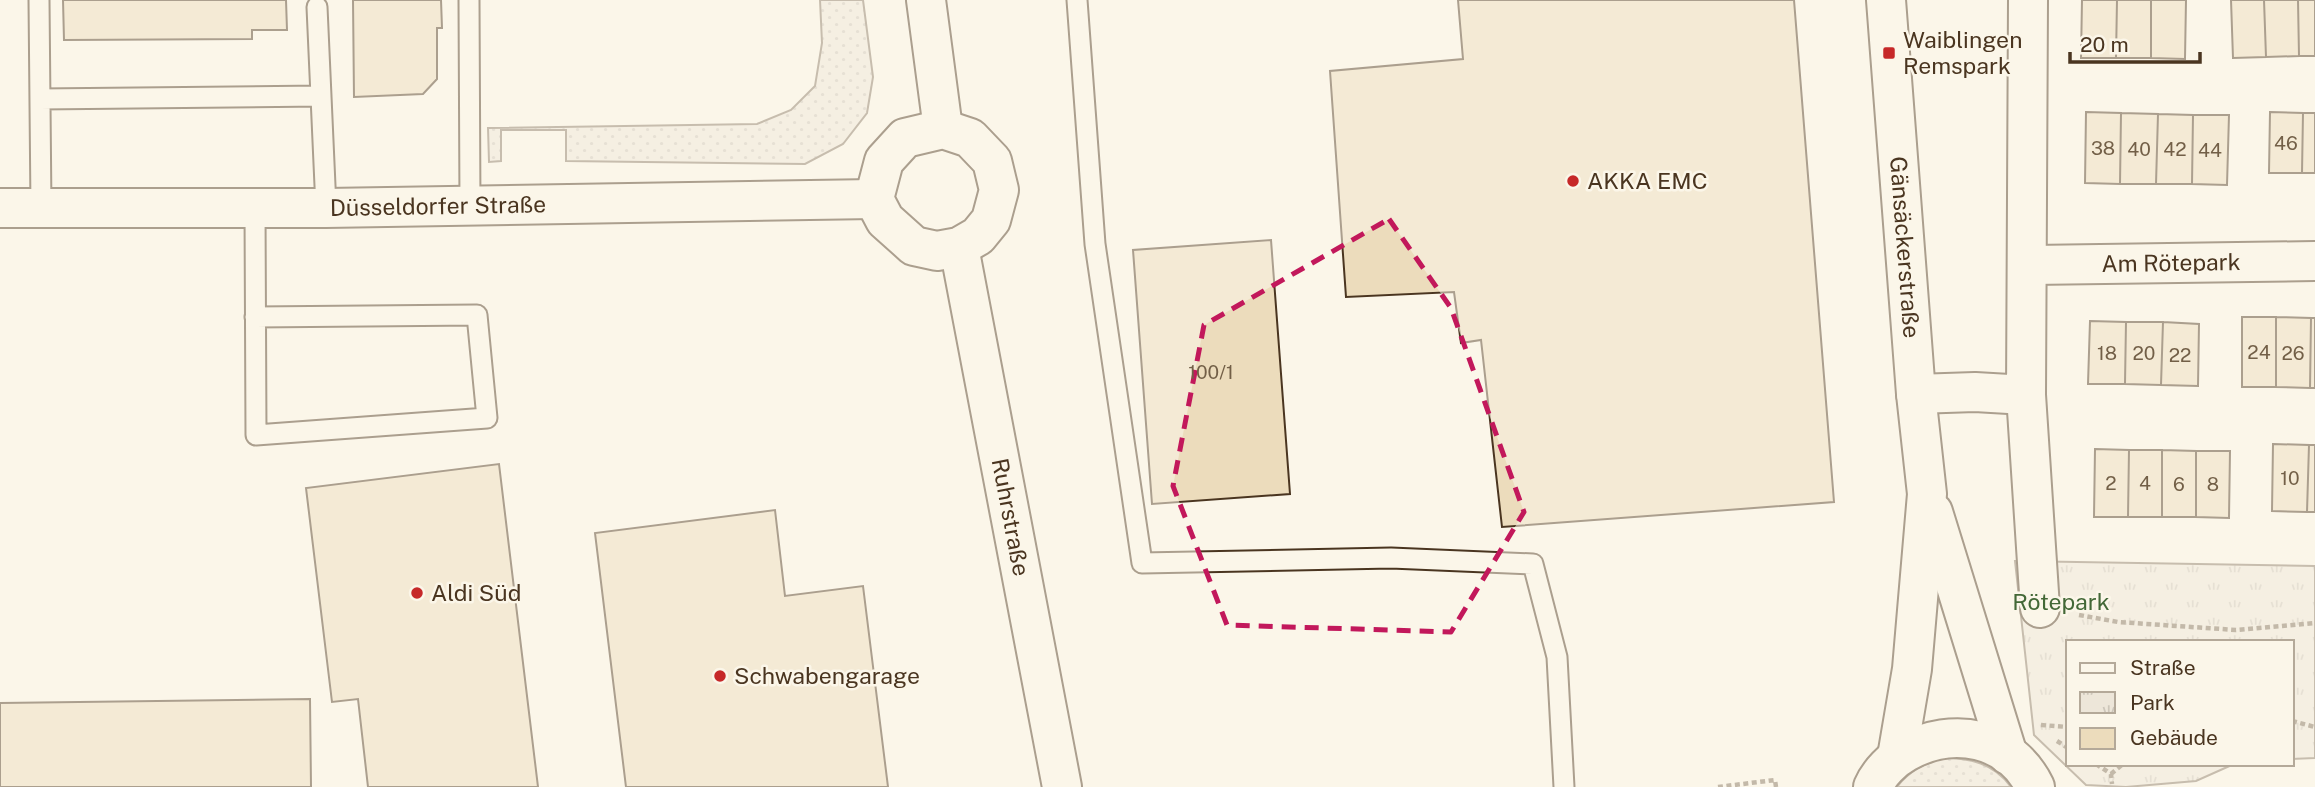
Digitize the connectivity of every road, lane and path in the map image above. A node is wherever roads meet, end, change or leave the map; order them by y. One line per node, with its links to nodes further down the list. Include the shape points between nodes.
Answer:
1 (39, 0): 9 (lane)
2 (469, 0): 12 (lane)
3 (926, 0): 10 (street)
4 (1077, 0): 36 (lane, via 1095,244 1142,564 1391,558 1533,564 1557,657)
5 (1886, 0): 21 (street, Gänsäckerstraße)
6 (2028, 0): 19 (street)
7 (317, 7): 8 (lane)
8 (321, 96): 9 (lane); 16 (lane)
9 (40, 99): 14 (lane)
10 (943, 129): 11 (street, via 905,138 884,161); 17 (street, via 970,138 992,161 999,190 991,220 978,236)
11 (874, 199): 12 (street, Düsseldorfer Straße); 17 (street, via 885,220 914,246 937,251)
12 (470, 206): 16 (street, Düsseldorfer Straße)
13 (0, 208): 14 (street, Düsseldorfer Straße)
14 (41, 208): 15 (street, Düsseldorfer Straße)
15 (255, 208): 16 (street, Düsseldorfer Straße); 20 (lane)
16 (326, 208)
17 (959, 247): 35 (street, Ruhrstraße)
18 (2315, 261): 19 (street, Am Rötepark)
19 (2027, 265): 22 (street)
20 (256, 317): 20 (lane, via 256,435 487,418 477,315)
21 (1916, 394): 22 (street, via 1975,391); 23 (street, Gänsäckerstraße)
22 (2026, 395): 24 (street)
23 (1927, 494): 29 (street, Gänsäckerstraße, via 1912,668); 30 (street, Gänsäckerstraße)
24 (2040, 608): 25 (path, via 2118,622 2236,630)
25 (2315, 624)
26 (2294, 722): 27 (path)
27 (2315, 727)
28 (2066, 729): 30 (path)
29 (1897, 757): 30 (street, via 1924,742 1947,737 1983,741); 39 (street)
30 (2030, 766)
31 (2099, 766): 33 (path)
32 (2121, 766): 33 (path)
33 (2111, 774): 34 (path)
34 (2112, 784)
35 (1062, 787)
36 (1564, 787)
37 (1718, 787): 38 (path, via 1775,780)
38 (1776, 787)
39 (1873, 787)

